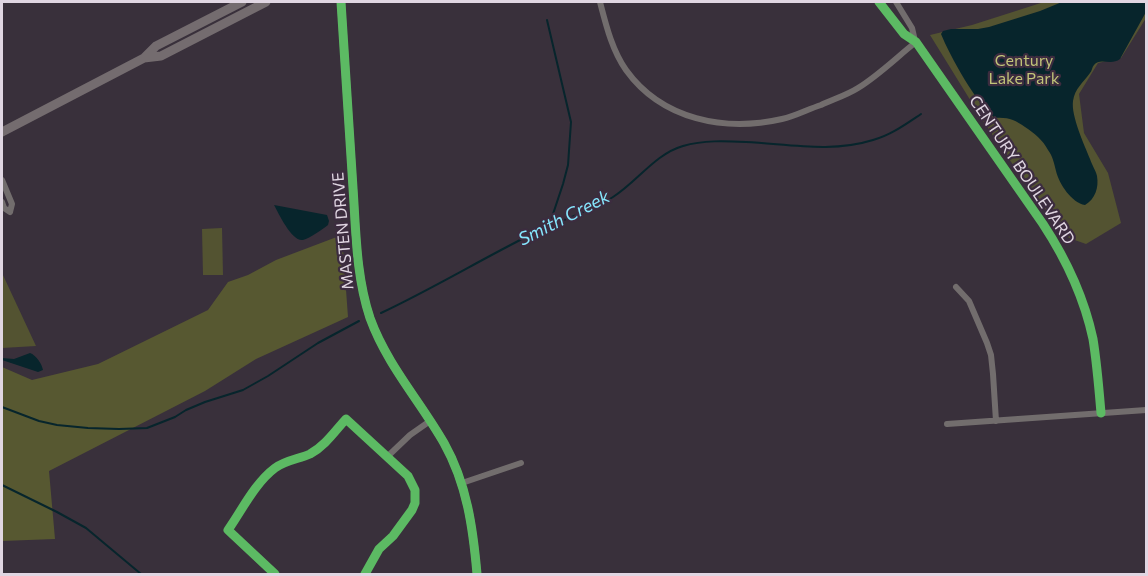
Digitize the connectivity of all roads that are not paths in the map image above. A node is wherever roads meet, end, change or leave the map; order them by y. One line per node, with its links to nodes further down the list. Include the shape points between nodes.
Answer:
1 (242, 2): 8 (main road, via 156,46)
2 (266, 2): 8 (main road, via 161,56)
3 (341, 2): 15 (street, MASTEN DRIVE, via 362,289 386,354)
4 (600, 2): 7 (street, via 615,50 642,87 671,109 713,122 751,123 794,115 867,82)
5 (879, 2): 7 (street, CENTURY BOULEVARD, via 904,34)
6 (896, 2): 7 (street, CENTURY BOULEVARD)
7 (916, 42): 14 (street, CENTURY BOULEVARD, via 1062,255 1090,328)
8 (144, 58): 9 (main road)
9 (2, 132)
10 (2, 180): 11 (street, via 12,204 10,212)
11 (2, 202)
12 (956, 287): 16 (street, via 972,306 991,355)
13 (1146, 410): 14 (street)
14 (1101, 413): 16 (street)
15 (430, 421): 18 (street); 20 (street, MASTEN DRIVE)
16 (996, 421): 17 (street)
17 (948, 424)
18 (388, 456): 21 (street, via 346,419 320,447 279,465 263,480 228,530); 22 (street, via 413,482 415,503 398,530 374,556)
19 (521, 463): 20 (street)
20 (462, 483): 23 (street, MASTEN DRIVE, via 472,525)
21 (275, 574)
22 (365, 574)
23 (477, 574)

